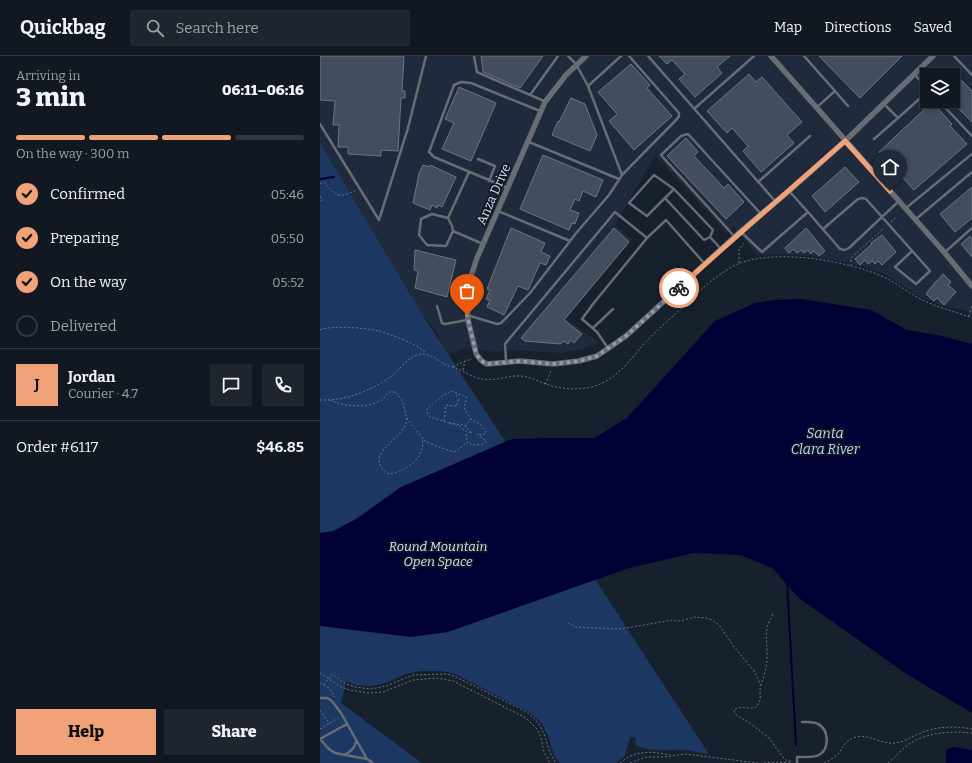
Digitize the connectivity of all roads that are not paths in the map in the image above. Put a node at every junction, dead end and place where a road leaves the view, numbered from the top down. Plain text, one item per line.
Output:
1 (426, 56) edge
2 (474, 56) edge
3 (558, 56) edge
4 (568, 56) edge
5 (586, 56) edge
6 (621, 56) edge
7 (629, 56) edge
8 (648, 56) edge
9 (754, 56) edge
10 (771, 56) edge
11 (804, 56) edge
12 (933, 56) edge
13 (954, 56) edge
14 (576, 64) junction
15 (914, 74) junction
16 (972, 75) edge
17 (920, 80) edge
18 (588, 86) junction
19 (835, 92) junction
20 (530, 95) junction
21 (920, 98) edge
22 (545, 102) junction
23 (884, 103) junction
24 (848, 106) dead end
25 (816, 108) junction
26 (946, 108) edge
27 (694, 109) junction
28 (540, 111) junction
29 (898, 118) junction
30 (320, 124) edge
31 (810, 136) dead end
32 (972, 136) edge
33 (874, 139) dead end
34 (528, 141) junction
35 (845, 141) junction
36 (972, 154) edge
37 (478, 159) dead end
38 (469, 172) junction
39 (972, 172) edge
40 (622, 175) junction
41 (619, 179) junction
42 (489, 181) junction
43 (758, 182) junction
44 (508, 188) junction
45 (674, 189) junction
46 (789, 191) junction
47 (664, 198) junction
48 (899, 201) junction
49 (776, 202) junction
50 (906, 208) junction
51 (498, 211) junction
52 (808, 212) junction
53 (761, 215) junction
54 (882, 217) junction
55 (448, 218) junction
56 (916, 219) junction
57 (972, 228) edge
58 (823, 229) junction
59 (453, 231) junction
60 (741, 232) junction
61 (710, 237) junction
62 (735, 237) junction
63 (647, 238) junction
64 (570, 241) junction
65 (483, 244) junction
66 (722, 249) junction
67 (912, 251) junction
68 (944, 252) junction
69 (705, 264) junction
70 (972, 286) edge
71 (437, 306) dead end
72 (613, 309) dead end
73 (467, 317) junction
74 (593, 328) junction
75 (609, 349) junction
76 (506, 362) junction
77 (320, 698) edge
78 (802, 722) dead end
79 (347, 724) junction
80 (320, 739) edge
81 (356, 742) junction
82 (344, 755) junction
83 (367, 759) junction
84 (373, 763) edge
85 (796, 763) edge

1 - 30 lane
2 - 20 lane
3 - 20 lane
4 - 14 lane
5 - 14 street, Anza Drive
6 - 18 lane
7 - 40 lane
8 - 27 lane
9 - 27 lane
10 - 25 street
11 - 19 lane
12 - 15 street
13 - 16 lane
14 - 18 lane
14 - 22 street, Anza Drive
15 - 17 lane
15 - 23 street
18 - 40 lane
19 - 24 lane
19 - 25 lane
20 - 22 lane
21 - 29 lane
22 - 28 street, Anza Drive
23 - 29 lane
23 - 35 street
25 - 35 street
26 - 32 lane
27 - 43 lane
28 - 34 street, Anza Drive
28 - 38 lane
29 - 33 lane
31 - 43 lane
34 - 41 lane
34 - 44 street, Anza Drive
35 - 46 street
35 - 48 street
36 - 50 lane
37 - 42 lane
38 - 42 lane
38 - 55 lane
39 - 56 lane
40 - 41 lane
41 - 64 lane
42 - 44 lane
43 - 49 lane
44 - 51 street, Anza Drive
45 - 47 lane
45 - 47 lane
45 - 61 lane
46 - 49 street
46 - 52 lane
47 - 61 lane
48 - 50 street
48 - 54 lane
49 - 53 street
50 - 56 street
51 - 64 lane
51 - 65 street, Anza Drive
52 - 58 lane
52 - 60 lane
53 - 60 street
53 - 62 lane
54 - 58 lane
54 - 58 lane
54 - 67 lane
55 - 59 lane
55 - 59 lane
56 - 68 street
57 - 68 lane
59 - 65 lane
60 - 62 street
61 - 66 lane
62 - 66 street
63 - 69 lane
63 - 74 lane
63 - 76 lane
64 - 73 lane
65 - 73 street, Anza Drive
66 - 69 street
67 - 67 lane
68 - 70 street
69 - 75 street
71 - 73 lane
72 - 74 lane
73 - 76 street, Anza Drive
74 - 75 lane
75 - 76 street
77 - 79 lane
78 - 85 lane
79 - 80 lane
79 - 81 lane
80 - 82 lane
81 - 82 lane
81 - 83 lane
82 - 83 lane
83 - 84 lane

